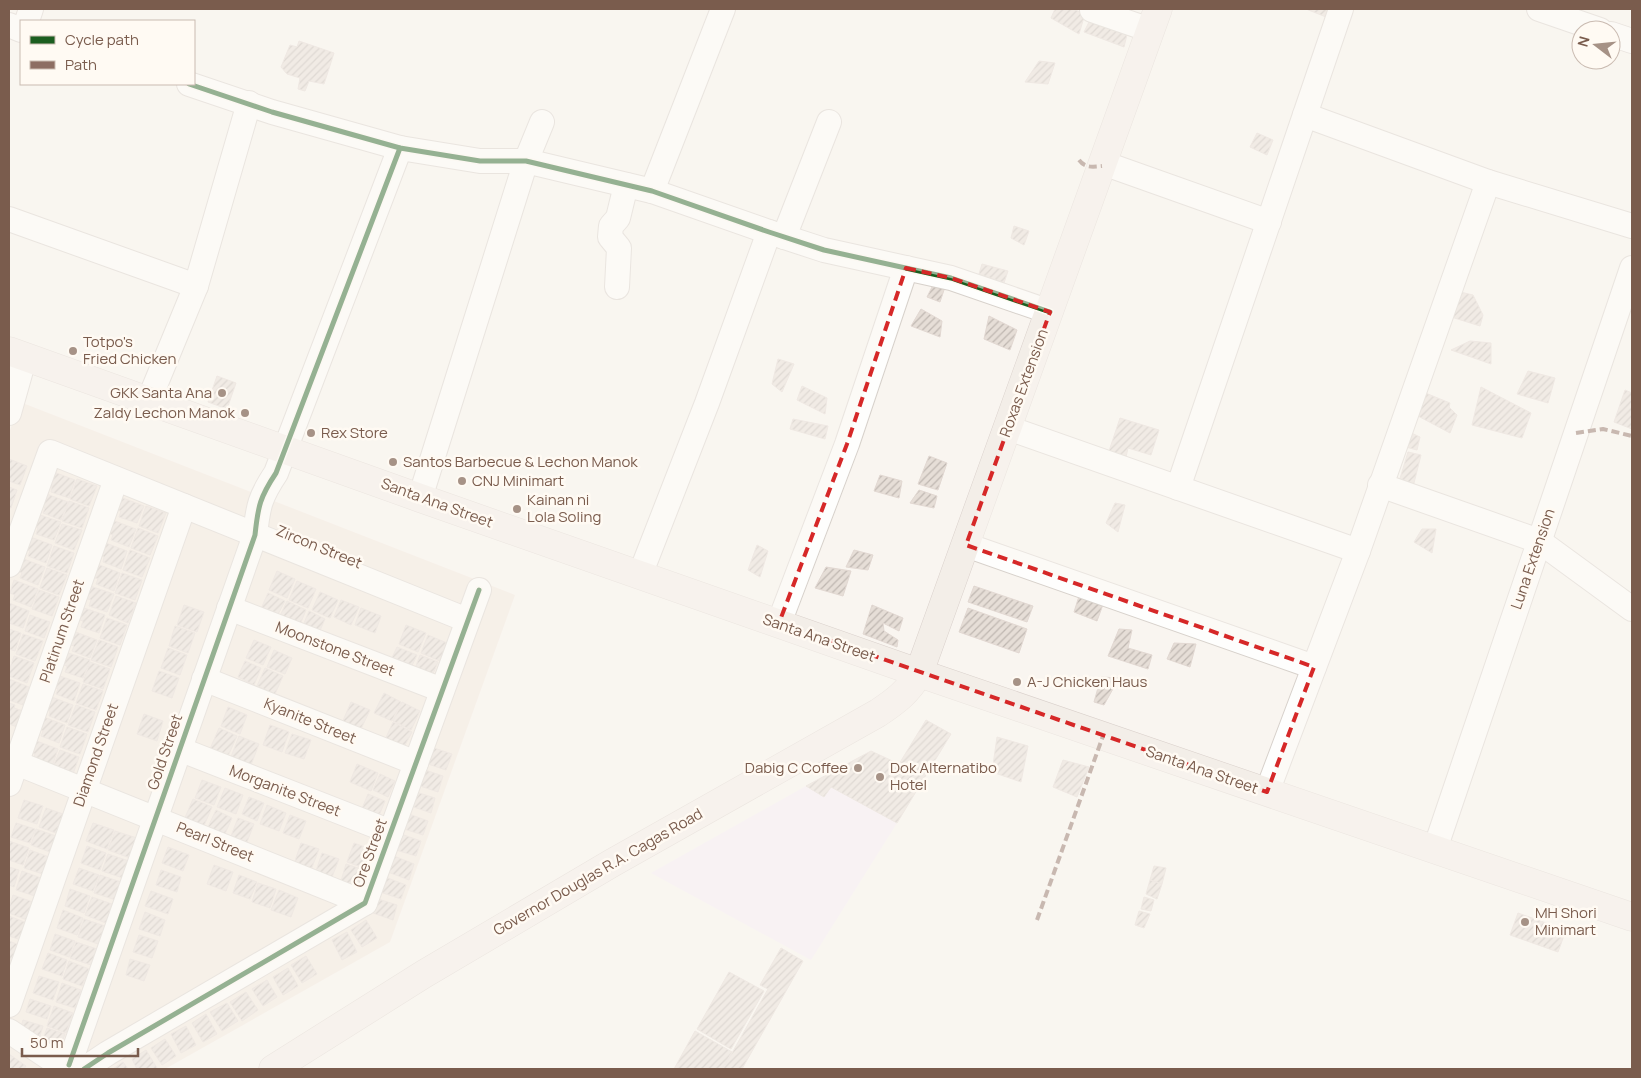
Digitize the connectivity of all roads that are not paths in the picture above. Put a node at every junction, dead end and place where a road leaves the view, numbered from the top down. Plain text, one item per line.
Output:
1 (723, 9) edge
2 (1342, 9) edge
3 (1540, 9) edge
4 (1092, 10) dead end
5 (1154, 20) edge
6 (1571, 20) edge
7 (192, 85) edge
8 (249, 103) junction
9 (1305, 115) junction
10 (542, 122) dead end
11 (829, 122) dead end
12 (400, 148) junction
13 (526, 161) junction
14 (1103, 163) junction
15 (1488, 182) junction
16 (626, 185) junction
17 (652, 191) junction
18 (9, 219) edge
19 (1269, 222) junction
20 (1632, 226) edge
21 (776, 235) junction
22 (906, 268) junction
23 (1632, 268) edge
24 (196, 286) junction
25 (617, 287) dead end
26 (1050, 312) junction
27 (1624, 319) edge
28 (17, 354) edge
29 (149, 400) junction
30 (9, 413) edge
31 (1008, 428) junction
32 (281, 461) junction
33 (116, 479) junction
34 (1380, 485) junction
35 (1178, 488) junction
36 (420, 498) junction
37 (184, 506) junction
38 (255, 535) junction
39 (1539, 541) junction
40 (966, 545) junction
41 (1358, 551) junction
42 (9, 565) edge
43 (640, 575) junction
44 (478, 590) dead end
45 (229, 608) junction
46 (1632, 609) edge
47 (467, 620) junction
48 (779, 624) junction
49 (1314, 667) junction
50 (920, 673) junction
51 (204, 679) junction
52 (442, 690) junction
53 (179, 749) junction
54 (416, 763) junction
55 (11, 769) edge
56 (84, 790) junction
57 (1267, 792) junction
58 (155, 818) junction
59 (391, 832) junction
60 (1435, 849) junction
61 (365, 902) junction
62 (1632, 917) edge
63 (9, 1005) edge
64 (9, 1031) edge
65 (79, 1068) edge
66 (273, 1069) edge

1 - 17 street
2 - 9 street
3 - 6 street
4 - 5 street
5 - 14 main road, Roxas Extension
7 - 8 street
8 - 12 street
8 - 24 street
9 - 15 street
9 - 19 street
10 - 13 street
11 - 21 street
12 - 13 street
12 - 32 street, Gold Street
13 - 16 street
13 - 36 street
14 - 19 street
14 - 26 main road, Roxas Extension
15 - 20 street
15 - 34 street
16 - 17 street
16 - 25 street
17 - 21 street
18 - 24 street
19 - 35 street
21 - 22 street
21 - 43 street
22 - 26 street
22 - 48 street
23 - 27 street, Luna Extension
24 - 29 street
26 - 31 main road, Roxas Extension
27 - 39 street, Luna Extension
28 - 29 main road, Santa Ana Street
28 - 30 street
29 - 32 main road, Santa Ana Street
31 - 35 street
31 - 40 main road, Roxas Extension
32 - 36 main road, Santa Ana Street
32 - 38 street, Gold Street
33 - 37 street, Zircon Street
33 - 42 street, Zircon Street
33 - 55 street, Platinum Street
34 - 39 street
34 - 41 street
35 - 41 street
36 - 43 main road, Santa Ana Street
37 - 38 street, Zircon Street
37 - 56 street, Diamond Street
38 - 45 street, Gold Street
38 - 47 street, Zircon Street
39 - 46 street
39 - 60 street, Luna Extension
40 - 49 street
40 - 50 main road, Roxas Extension
41 - 49 street
43 - 48 main road, Santa Ana Street
44 - 47 street, Ore Street
45 - 51 street, Gold Street
45 - 52 street, Moonstone Street
47 - 52 street, Ore Street
48 - 50 main road, Santa Ana Street
49 - 57 street
50 - 57 main road, Santa Ana Street
50 - 66 main road, Governor Douglas R.A. Cagas Road
51 - 53 street, Gold Street
51 - 54 street, Kyanite Street
52 - 54 street, Ore Street
53 - 58 street, Gold Street
53 - 59 street, Morganite Street
54 - 59 street, Ore Street
55 - 56 street, Pearl Street
56 - 58 street, Pearl Street
56 - 63 street, Diamond Street
57 - 60 main road, Santa Ana Street
58 - 61 street, Pearl Street
58 - 65 street, Gold Street
59 - 61 street, Ore Street
60 - 62 main road, Santa Ana Street
61 - 65 street, Ore Street
64 - 65 street

